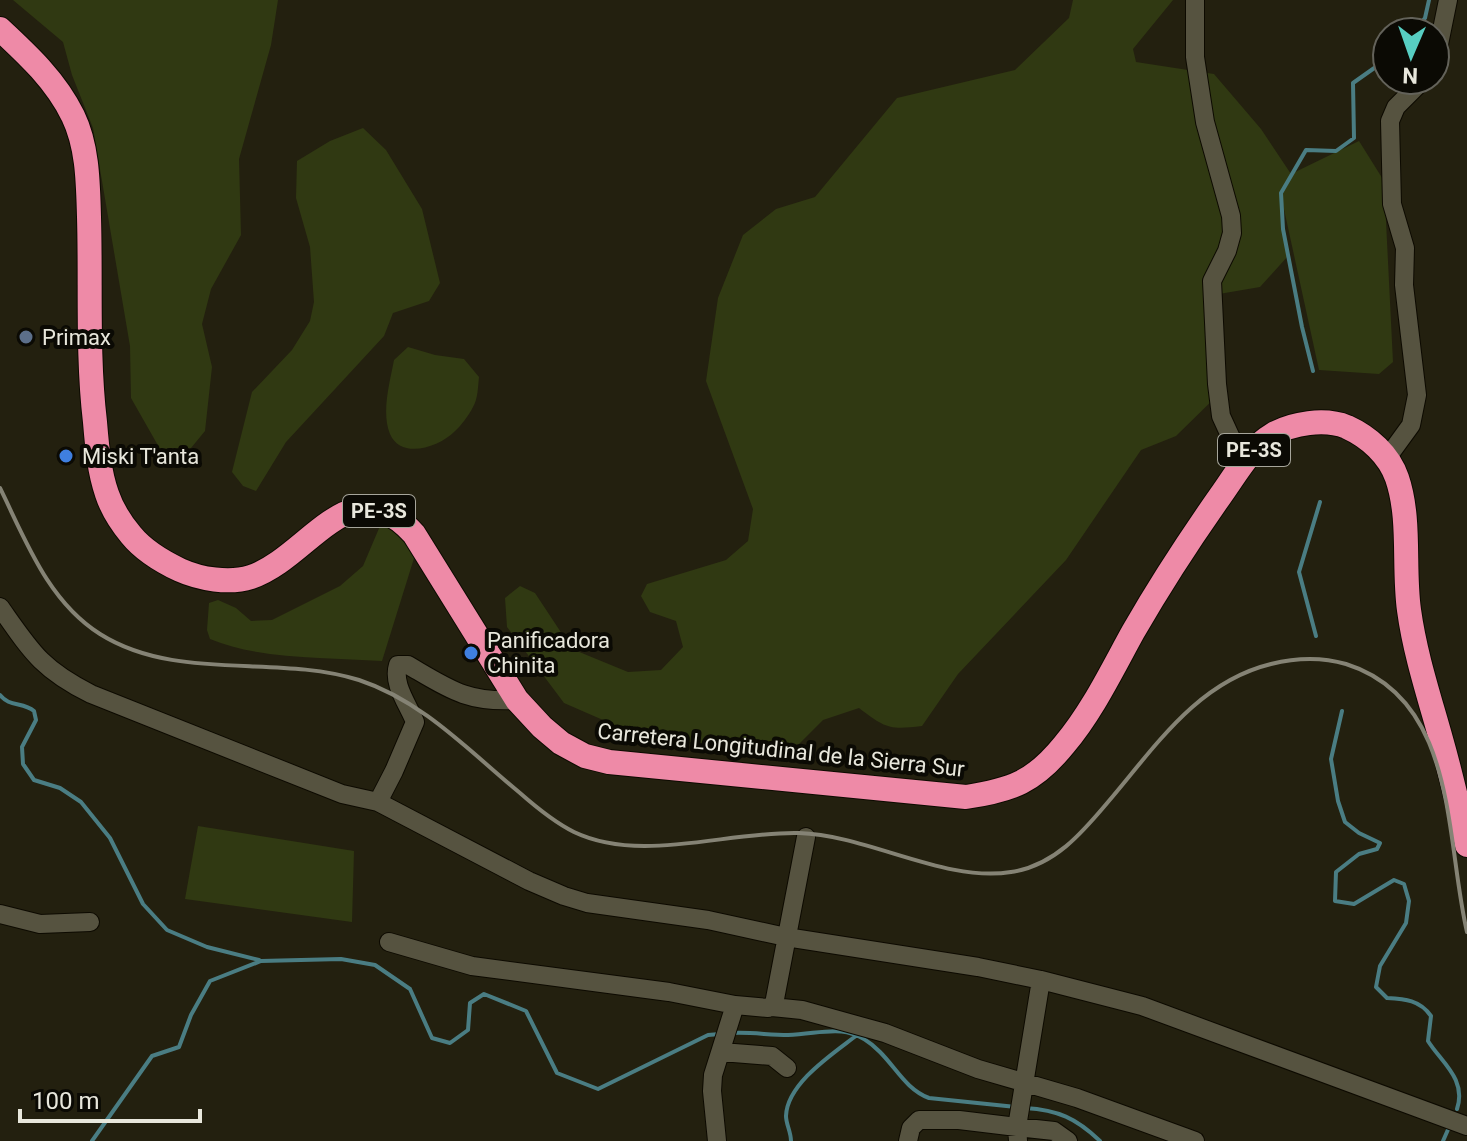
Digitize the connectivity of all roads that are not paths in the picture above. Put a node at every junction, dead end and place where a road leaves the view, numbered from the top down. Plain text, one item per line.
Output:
1 (1195, 0) edge
2 (0, 29) edge
3 (1407, 96) edge
4 (1387, 458) junction
5 (1243, 464) junction
6 (0, 607) edge
7 (517, 700) junction
8 (378, 802) junction
9 (806, 837) dead end
10 (1467, 845) edge
11 (0, 914) edge
12 (90, 922) dead end
13 (786, 937) junction
14 (389, 942) dead end
15 (1041, 980) junction
16 (772, 1007) junction
17 (733, 1011) junction
18 (722, 1049) junction
19 (787, 1068) dead end
20 (1024, 1082) junction
21 (1467, 1126) edge
22 (1017, 1134) edge
23 (717, 1141) edge
24 (908, 1141) edge
25 (1068, 1141) edge
26 (1195, 1141) edge

1 - 5 street
2 - 7 highway, Carretera Longitudinal de la Sierra Sur / PE-3S
3 - 4 street
4 - 5 highway, Carretera Longitudinal de la Sierra Sur / PE-3S
4 - 10 highway, Carretera Longitudinal de la Sierra Sur / PE-3S
5 - 7 highway, Carretera Longitudinal de la Sierra Sur / PE-3S
6 - 8 street
7 - 8 street
8 - 13 street
9 - 13 street
11 - 12 street
13 - 15 street
13 - 16 street
14 - 17 street
15 - 20 street
15 - 21 street
16 - 17 street
16 - 20 street
17 - 18 street
18 - 19 street
18 - 23 street
20 - 22 street
20 - 26 street
22 - 24 street
22 - 25 street

